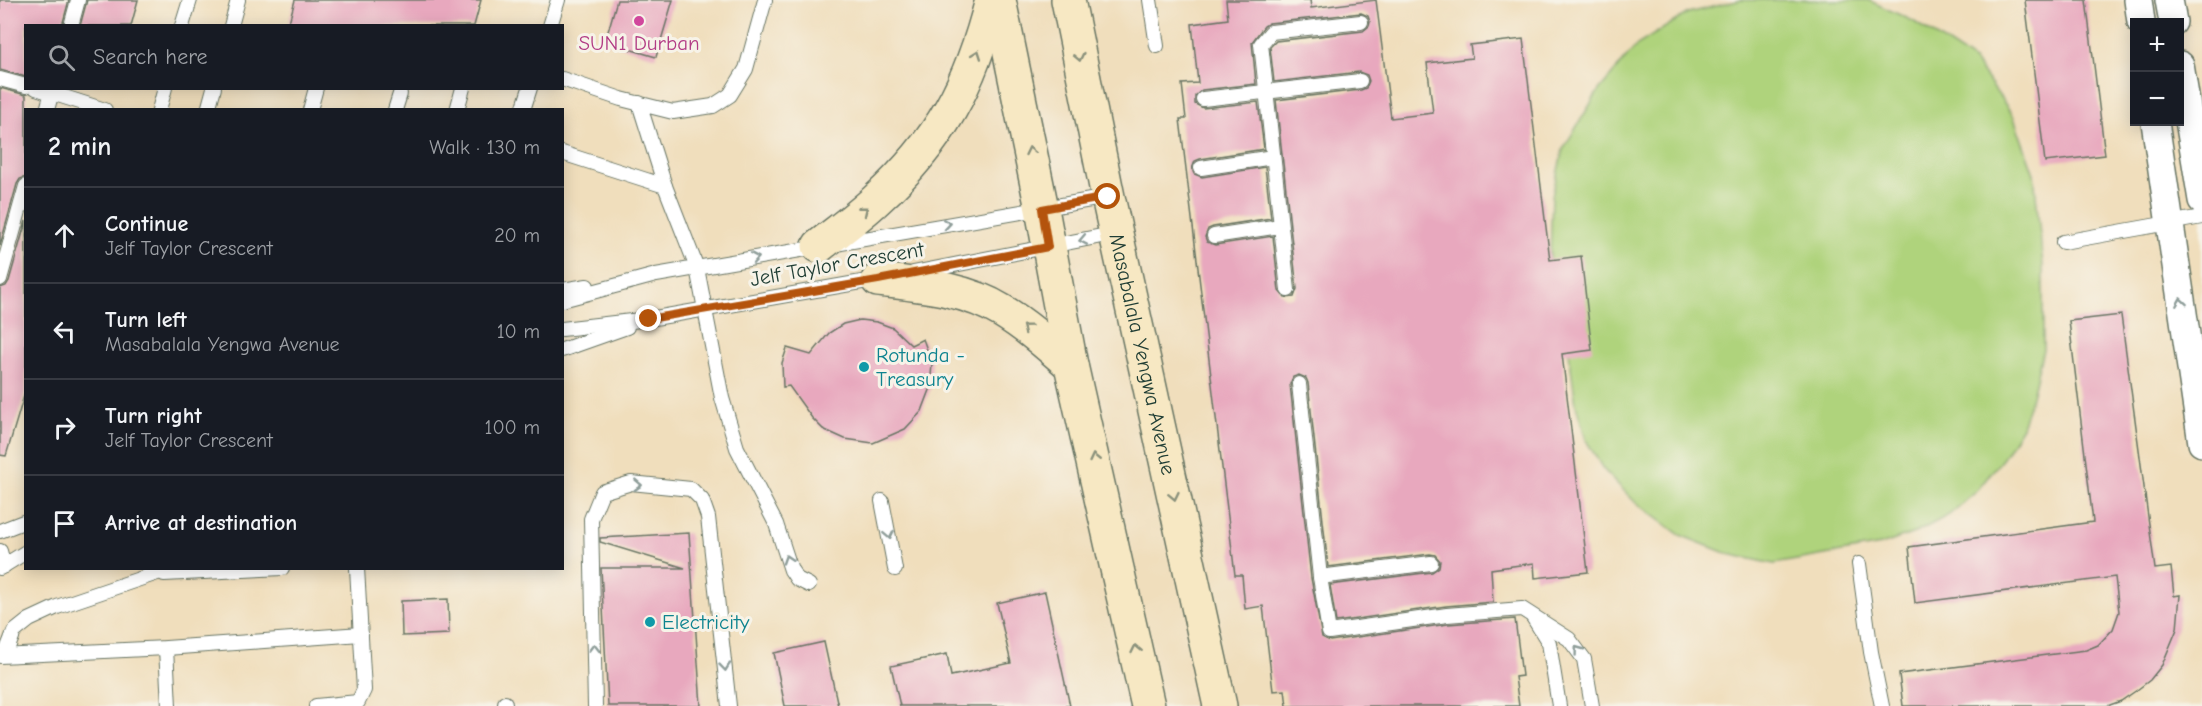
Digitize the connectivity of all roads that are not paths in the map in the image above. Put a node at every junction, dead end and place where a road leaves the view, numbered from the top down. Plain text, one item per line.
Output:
1 (78, 0) edge
2 (189, 0) edge
3 (238, 0) edge
4 (558, 0) edge
5 (765, 0) edge
6 (992, 0) edge
7 (999, 0) edge
8 (1068, 0) edge
9 (1150, 0) edge
10 (2138, 0) edge
11 (2169, 0) edge
12 (2140, 18) edge
13 (2171, 18) edge
14 (1361, 22) dead end
15 (72, 24) edge
16 (183, 24) edge
17 (232, 24) edge
18 (551, 24) edge
19 (1157, 46) dead end
20 (2181, 72) edge
21 (0, 79) edge
22 (564, 80) edge
23 (1360, 81) dead end
24 (24, 85) edge
25 (164, 90) edge
26 (213, 90) edge
27 (315, 90) edge
28 (462, 90) edge
29 (529, 90) edge
30 (53, 91) edge
31 (1266, 93) junction
32 (400, 94) dead end
33 (1203, 99) dead end
34 (639, 103) junction
35 (48, 108) edge
36 (100, 108) edge
37 (160, 108) edge
38 (209, 108) edge
39 (311, 108) edge
40 (396, 108) edge
41 (458, 108) edge
42 (524, 108) edge
43 (2156, 126) edge
44 (564, 154) edge
45 (1273, 157) junction
46 (1201, 168) dead end
47 (665, 186) junction
48 (24, 193) edge
49 (1108, 197) junction
50 (2202, 200) edge
51 (1042, 209) junction
52 (2202, 217) edge
53 (2169, 223) junction
54 (1280, 226) junction
55 (1117, 233) junction
56 (1214, 236) dead end
57 (2063, 242) dead end
58 (819, 246) junction
59 (1048, 247) junction
60 (697, 268) junction
61 (656, 275) junction
62 (0, 279) edge
63 (878, 280) junction
64 (564, 290) edge
65 (1288, 290) dead end
66 (564, 299) edge
67 (704, 308) junction
68 (649, 319) junction
69 (564, 329) edge
70 (564, 349) edge
71 (1071, 365) junction
72 (1299, 384) dead end
73 (2202, 443) edge
74 (882, 501) dead end
75 (24, 522) edge
76 (0, 531) edge
77 (0, 551) edge
78 (24, 553) edge
79 (1431, 563) dead end
80 (1859, 564) dead end
81 (2, 567) edge
82 (895, 569) dead end
83 (166, 570) edge
84 (240, 570) edge
85 (357, 570) edge
86 (155, 574) junction
87 (1320, 577) junction
88 (809, 585) dead end
89 (1531, 613) junction
90 (361, 634) junction
91 (166, 648) junction
92 (2, 656) edge
93 (169, 706) edge
94 (316, 706) edge
95 (595, 706) edge
96 (729, 706) edge
97 (1148, 706) edge
98 (1220, 706) edge
99 (1559, 706) edge
100 (1592, 706) edge
101 (1882, 706) edge

1 - 15 lane
2 - 16 lane
3 - 17 lane
4 - 18 lane
5 - 34 lane
58 -> 6 main road
51 -> 7 main road
8 -> 49 main road, Masabalala Yengwa Avenue
9 - 19 lane
10 - 12 street
11 - 13 street
14 - 31 lane
20 - 50 street
21 - 24 lane
22 - 34 lane
23 - 31 lane
25 - 37 lane
26 - 38 lane
27 - 39 lane
28 - 41 lane
29 - 42 lane
30 - 35 lane
30 - 36 lane
31 - 33 lane
31 - 45 lane
32 - 40 lane
34 - 47 lane
43 - 53 street
44 - 47 lane
45 - 46 lane
45 - 54 lane
47 - 60 lane
48 - 62 lane
49 - 51 lane, Jelf Taylor Crescent
49 - 55 main road, Masabalala Yengwa Avenue
58 -> 51 lane, Jelf Taylor Crescent
51 - 59 main road
52 - 53 lane
53 - 57 lane
73 -> 53 street
54 - 56 lane
54 - 65 lane
55 -> 59 lane, Jelf Taylor Crescent
55 -> 98 main road, Masabalala Yengwa Avenue
60 -> 58 lane, Jelf Taylor Crescent
59 - 63 lane, Jelf Taylor Crescent
59 - 71 main road
60 - 61 lane, Jelf Taylor Crescent
60 - 67 lane
61 - 64 lane
61 - 66 lane, Jelf Taylor Crescent
63 - 67 lane, Jelf Taylor Crescent
71 -> 63 main road
67 - 68 lane, Jelf Taylor Crescent
88 -> 67 lane
68 - 69 lane, Jelf Taylor Crescent
68 - 70 lane
97 -> 71 main road
72 - 87 lane
74 -> 82 lane
75 - 76 lane
77 - 81 lane
78 - 81 lane
79 - 87 lane
80 - 101 lane
83 - 86 lane
84 - 86 lane
85 - 90 lane
86 - 92 lane
87 - 89 lane
89 - 99 lane
100 -> 89 lane
90 - 91 lane
90 - 94 lane
91 - 92 lane
91 - 93 lane
95 -> 96 lane

